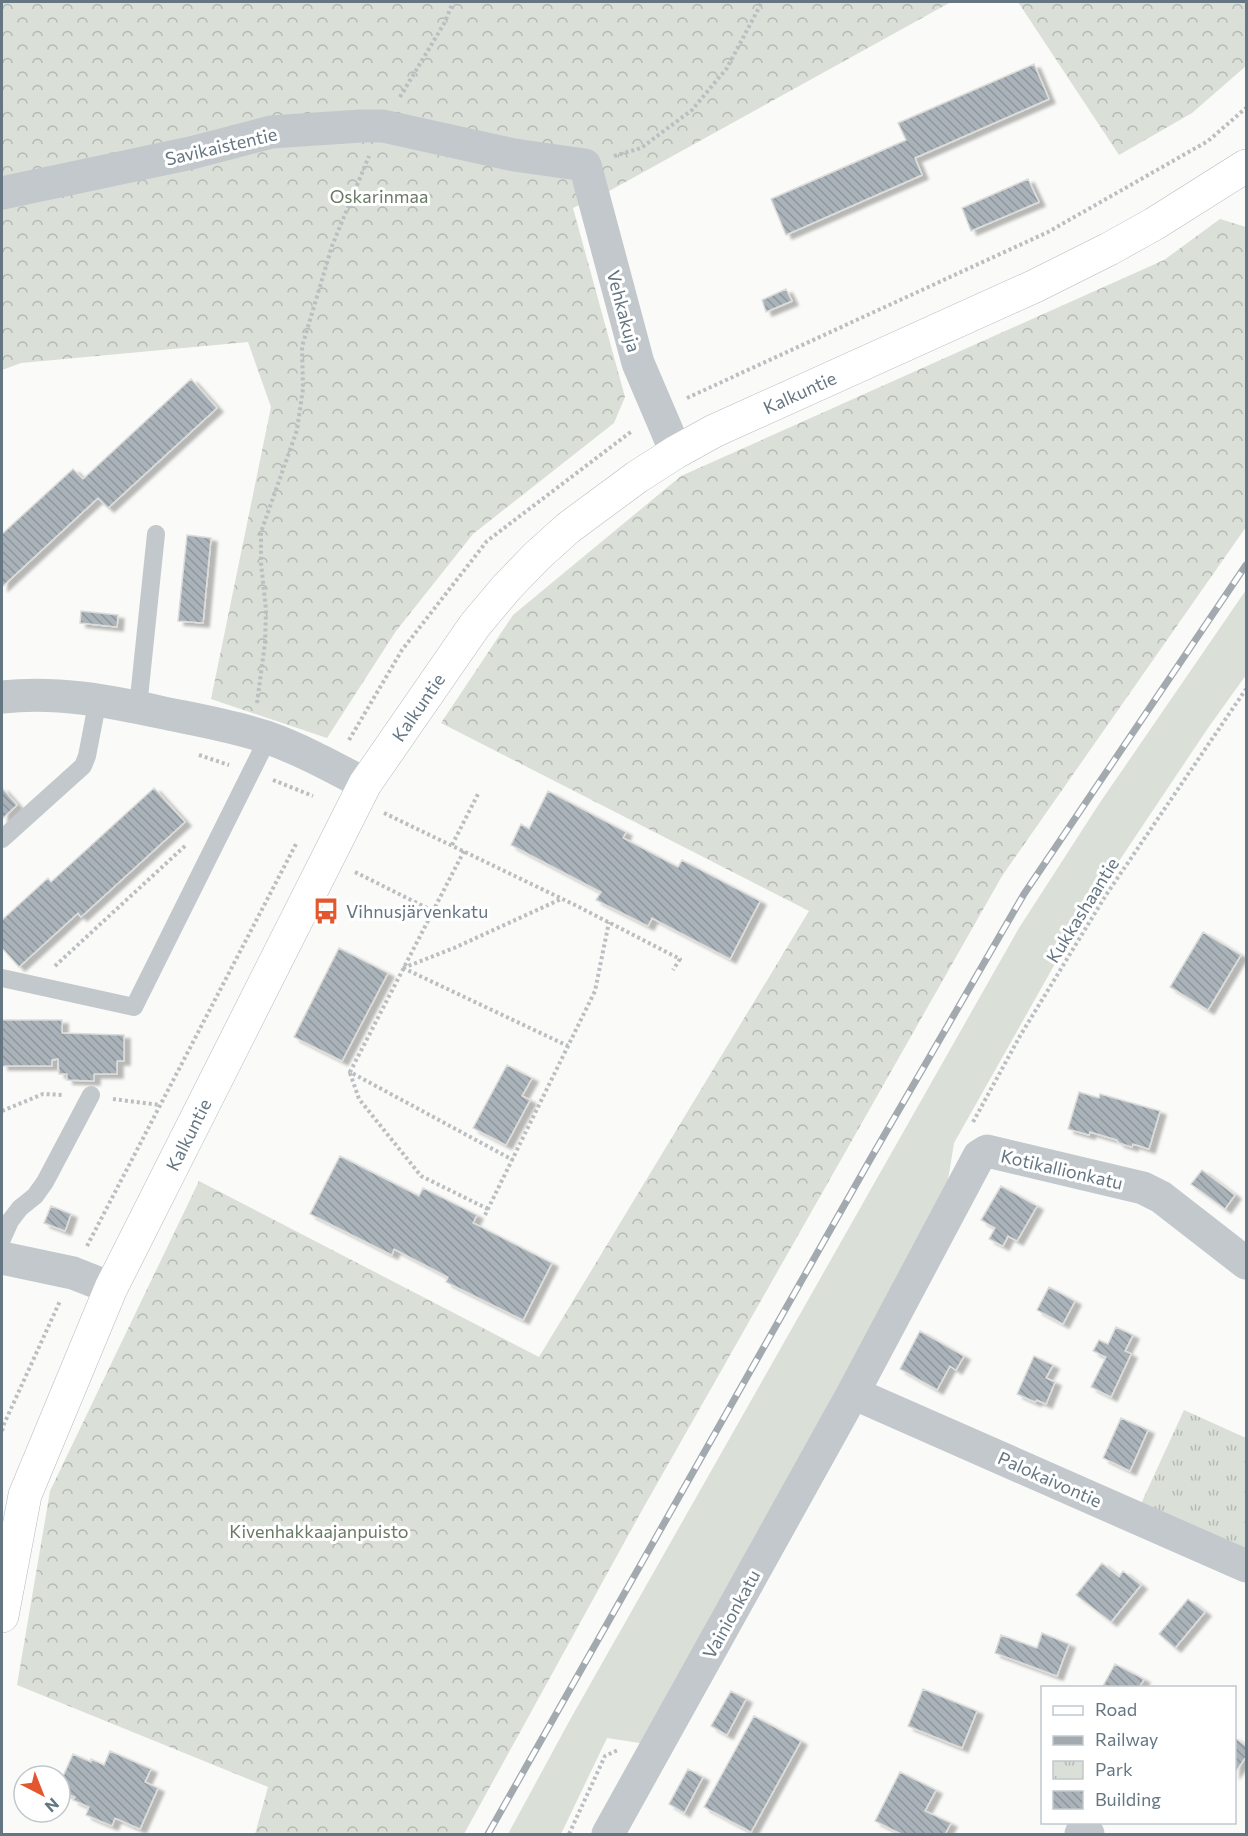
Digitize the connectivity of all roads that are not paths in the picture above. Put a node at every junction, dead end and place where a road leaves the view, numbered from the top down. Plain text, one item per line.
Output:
1 (585, 165) joint
2 (1246, 166) edge
3 (2, 193) edge
4 (676, 452) junction
5 (156, 534) dead end
6 (2, 697) edge
7 (98, 699) junction
8 (138, 707) junction
9 (260, 736) junction
10 (361, 791) junction
11 (2, 839) edge
12 (2, 978) edge
13 (91, 1095) road end
14 (2, 1239) edge
15 (2, 1258) edge
16 (1246, 1263) edge
17 (111, 1288) junction
18 (853, 1393) junction
19 (1246, 1566) edge
20 (2, 1616) edge
21 (609, 1834) edge
22 (1081, 1834) edge
23 (1088, 1834) edge

1 - 3 street, Savikaistentie
1 - 4 street, Vehkakuja
2 - 4 street, Kalkuntie
4 - 10 street, Kalkuntie
5 - 8 lane
6 - 7 street
7 - 8 street
7 - 11 lane
8 - 9 street
9 - 10 street
9 - 12 lane
10 - 17 street, Kalkuntie
13 - 14 lane
15 - 17 street
16 - 18 street, Kotikallionkatu
17 - 20 street, Kalkuntie
18 - 19 street, Palokaivontie
18 - 21 street, Vainionkatu
22 - 23 street

